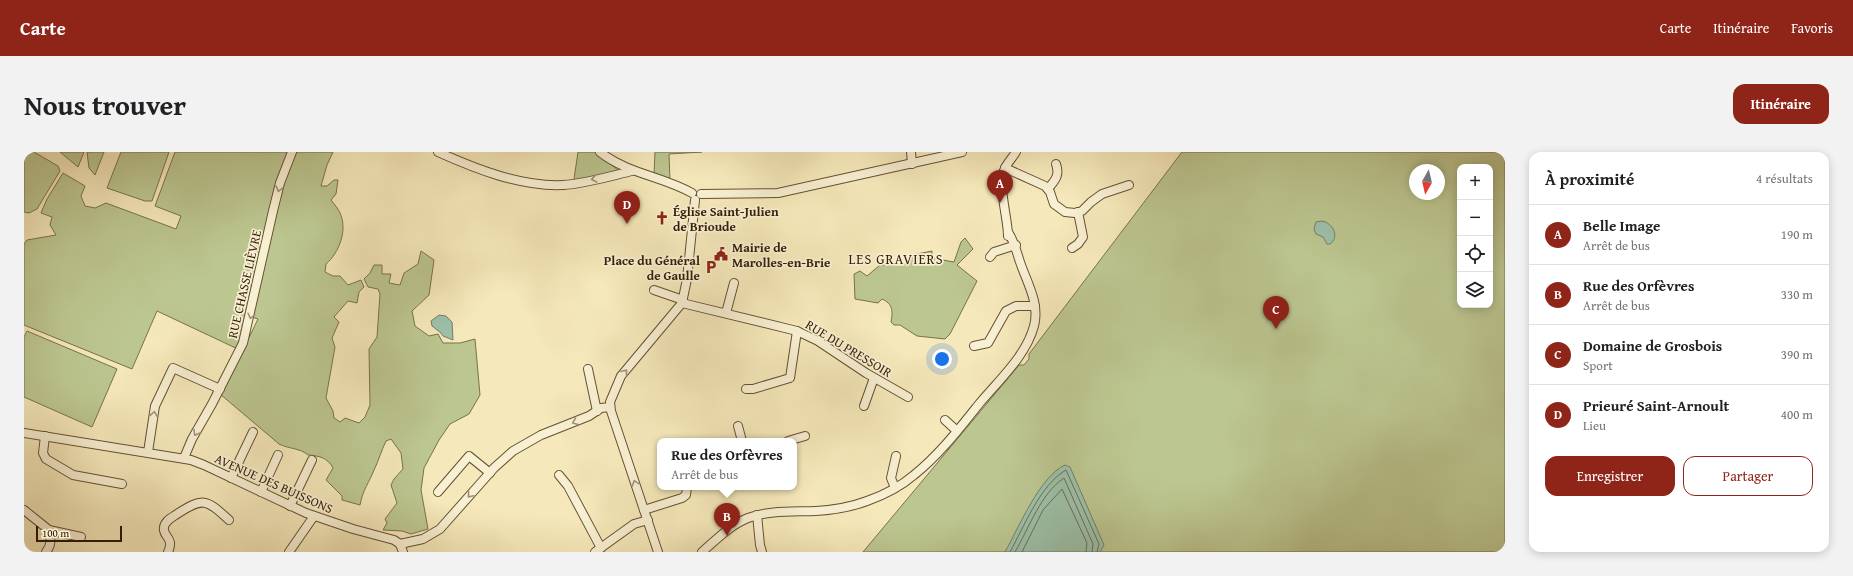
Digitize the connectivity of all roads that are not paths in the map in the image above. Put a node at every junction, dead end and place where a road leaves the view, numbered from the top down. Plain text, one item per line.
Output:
1 (292, 152) edge
2 (438, 152) edge
3 (600, 152) edge
4 (911, 152) edge
5 (962, 152) edge
6 (1016, 152) edge
7 (1022, 152) edge
8 (448, 154) edge
9 (912, 164) junction
10 (1056, 164) dead end
11 (1007, 169) junction
12 (632, 171) junction
13 (1129, 185) dead end
14 (1048, 189) junction
15 (696, 196) junction
16 (1078, 212) junction
17 (1014, 246) junction
18 (1072, 248) dead end
19 (990, 257) dead end
20 (734, 283) dead end
21 (654, 290) dead end
22 (683, 302) junction
23 (1035, 306) junction
24 (726, 313) junction
25 (797, 330) junction
26 (974, 346) dead end
27 (588, 369) dead end
28 (874, 378) junction
29 (220, 389) junction
30 (746, 389) dead end
31 (908, 397) dead end
32 (864, 406) dead end
33 (610, 407) junction
34 (597, 411) junction
35 (945, 420) dead end
36 (738, 426) dead end
37 (957, 431) junction
38 (24, 432) edge
39 (253, 432) dead end
40 (45, 436) junction
41 (805, 436) dead end
42 (741, 438) edge
43 (797, 438) edge
44 (148, 452) junction
45 (278, 455) dead end
46 (896, 456) dead end
47 (184, 458) junction
48 (312, 460) dead end
49 (490, 473) junction
50 (559, 475) dead end
51 (231, 478) junction
52 (122, 484) dead end
53 (895, 488) junction
54 (687, 490) edge
55 (261, 492) junction
56 (438, 492) dead end
57 (290, 506) junction
58 (24, 510) edge
59 (644, 510) junction
60 (757, 515) junction
61 (314, 516) junction
62 (228, 520) dead end
63 (648, 520) junction
64 (49, 530) junction
65 (81, 537) dead end
66 (400, 544) junction
67 (598, 550) edge
68 (46, 552) edge
69 (168, 552) edge
70 (289, 552) edge
71 (403, 552) edge
72 (658, 552) edge
73 (702, 552) edge
74 (762, 552) edge

1 -> 29 street, RUE CHASSE LIÈVRE
2 - 8 street
3 - 12 street
4 - 9 street
5 - 9 street
6 - 11 street
7 - 11 street
12 -> 8 street
9 - 15 street
10 - 14 street
11 - 14 street
11 - 17 street
12 - 15 street
13 - 16 street
14 - 16 street
15 - 22 street
16 - 18 street
17 - 19 street
17 - 23 street
20 - 24 street
21 - 22 street, RUE DU PRESSOIR
22 - 24 street, RUE DU PRESSOIR
33 -> 22 street
23 - 26 street
23 - 37 street
24 - 25 street, RUE DU PRESSOIR
25 - 28 street, RUE DU PRESSOIR
25 - 30 street
27 - 34 street
28 - 31 street, RUE DU PRESSOIR
28 - 32 street
44 -> 29 street
29 -> 47 street, RUE CHASSE LIÈVRE
33 - 34 street
59 -> 33 street
34 -> 49 street
35 - 37 street
36 - 42 street
37 - 53 street
38 - 40 street, AVENUE DES BUISSONS
39 - 51 street
40 - 44 street, AVENUE DES BUISSONS
40 - 52 street
41 - 43 street
44 - 47 street, AVENUE DES BUISSONS
45 - 55 street
46 - 53 street
47 - 51 street, AVENUE DES BUISSONS
48 - 57 street
49 - 56 street
49 -> 66 street
50 - 67 street
51 - 55 street, AVENUE DES BUISSONS
53 - 60 street
54 - 59 street
55 - 57 street, AVENUE DES BUISSONS
57 - 61 street, AVENUE DES BUISSONS
58 - 64 street
59 - 63 street
60 - 73 street
60 - 74 street
61 - 66 street, AVENUE DES BUISSONS
61 - 70 street
62 - 69 street
63 - 67 street
63 - 72 street
64 - 65 street
64 - 68 street
66 - 71 street

